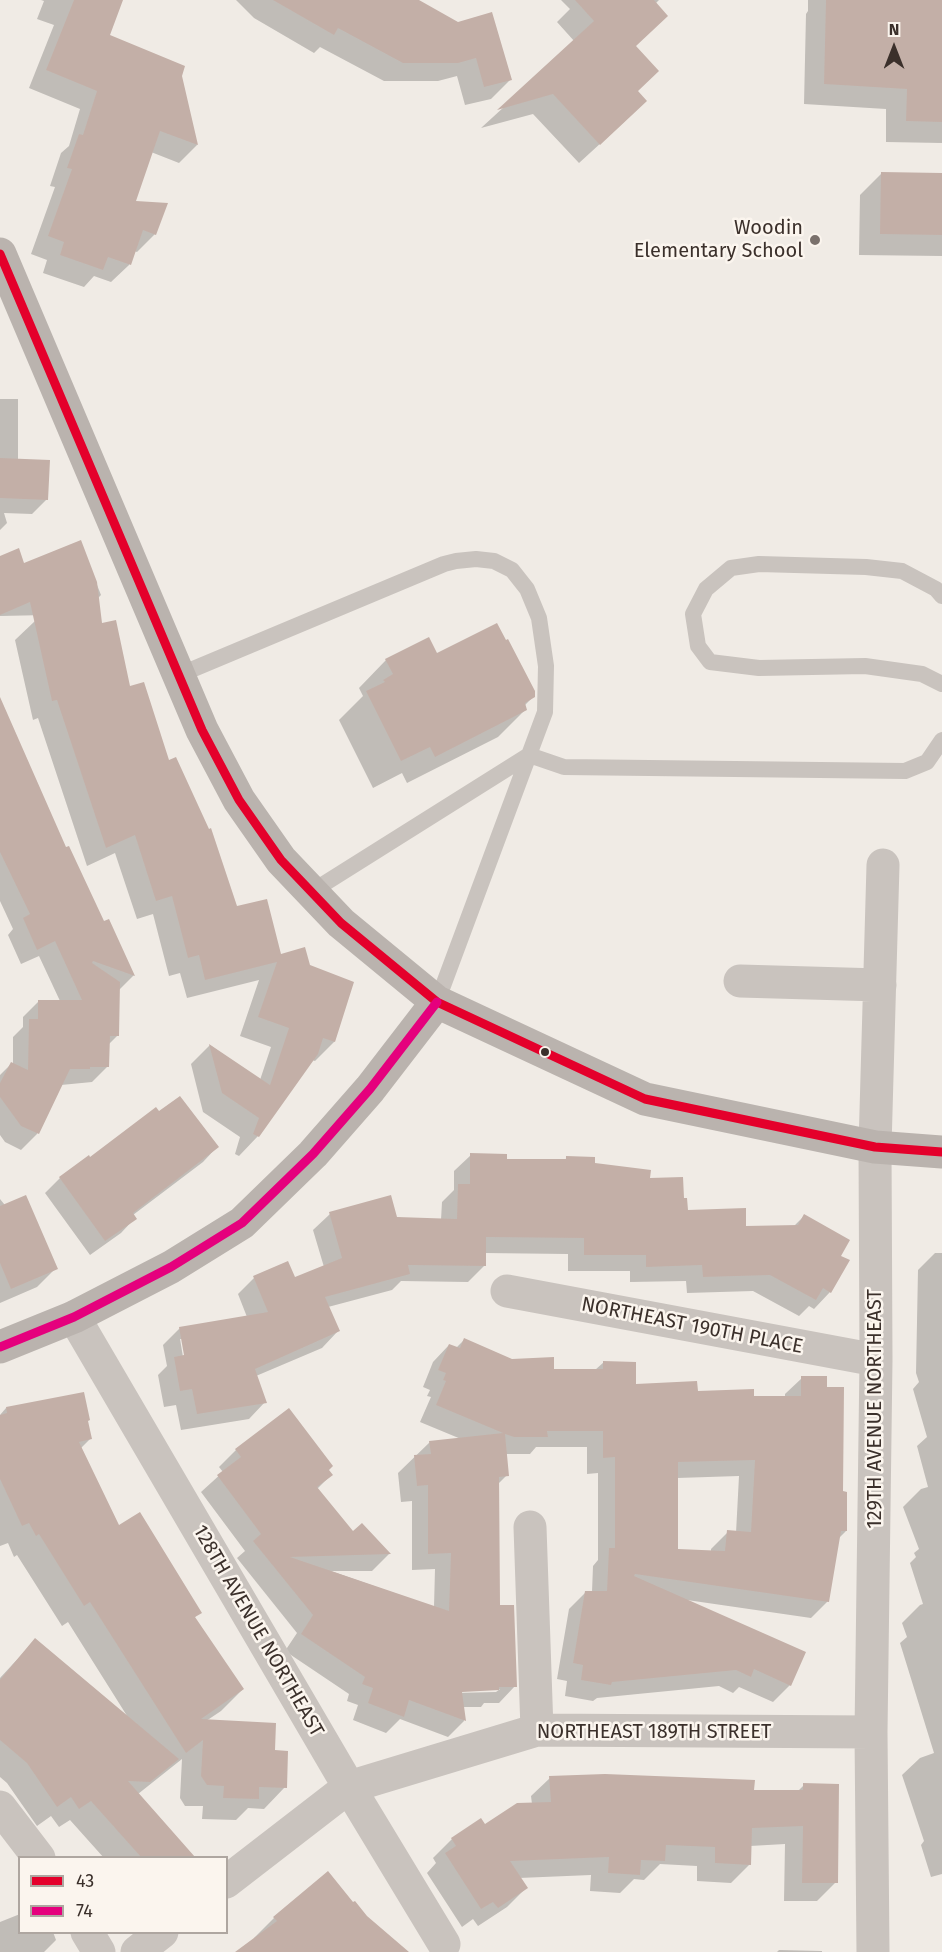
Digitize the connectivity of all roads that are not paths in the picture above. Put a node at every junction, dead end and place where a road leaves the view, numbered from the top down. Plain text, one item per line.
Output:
1 (0, 254) edge
2 (942, 596) edge
3 (179, 675) junction
4 (942, 684) edge
5 (942, 740) edge
6 (529, 755) junction
7 (883, 865) dead end
8 (311, 892) junction
9 (740, 981) dead end
10 (880, 985) junction
11 (437, 1002) junction
12 (875, 1147) junction
13 (942, 1152) edge
14 (507, 1291) dead end
15 (74, 1317) junction
16 (0, 1347) edge
17 (876, 1360) junction
18 (530, 1527) dead end
19 (537, 1730) junction
20 (871, 1732) junction
21 (349, 1787) junction
22 (0, 1807) edge
23 (38, 1856) edge
24 (228, 1880) edge
25 (88, 1934) edge
26 (160, 1934) edge
27 (444, 1944) dead end
28 (99, 1952) edge
29 (137, 1952) edge
30 (873, 1952) edge

1 - 3 main road
2 - 4 lane
3 - 6 lane
3 - 8 main road
5 - 6 lane
6 - 8 lane
6 - 11 lane
7 - 10 street, 129TH AVENUE NORTHEAST
8 - 11 main road
9 - 10 street
10 - 12 street, 129TH AVENUE NORTHEAST
11 - 12 main road
11 - 15 main road
12 - 13 main road
12 - 17 street, 129TH AVENUE NORTHEAST
14 - 17 street, NORTHEAST 190TH PLACE
15 - 16 main road
15 - 21 street, 128TH AVENUE NORTHEAST
17 - 20 street, 129TH AVENUE NORTHEAST
18 - 19 street
19 - 20 street, NORTHEAST 189TH STREET
19 - 21 street, NORTHEAST 189TH STREET
20 - 30 street, 129TH AVENUE NORTHEAST
21 - 24 street, NORTHEAST 189TH STREET
21 - 27 street, 128TH AVENUE NORTHEAST
22 - 23 street
25 - 28 street
26 - 29 street

